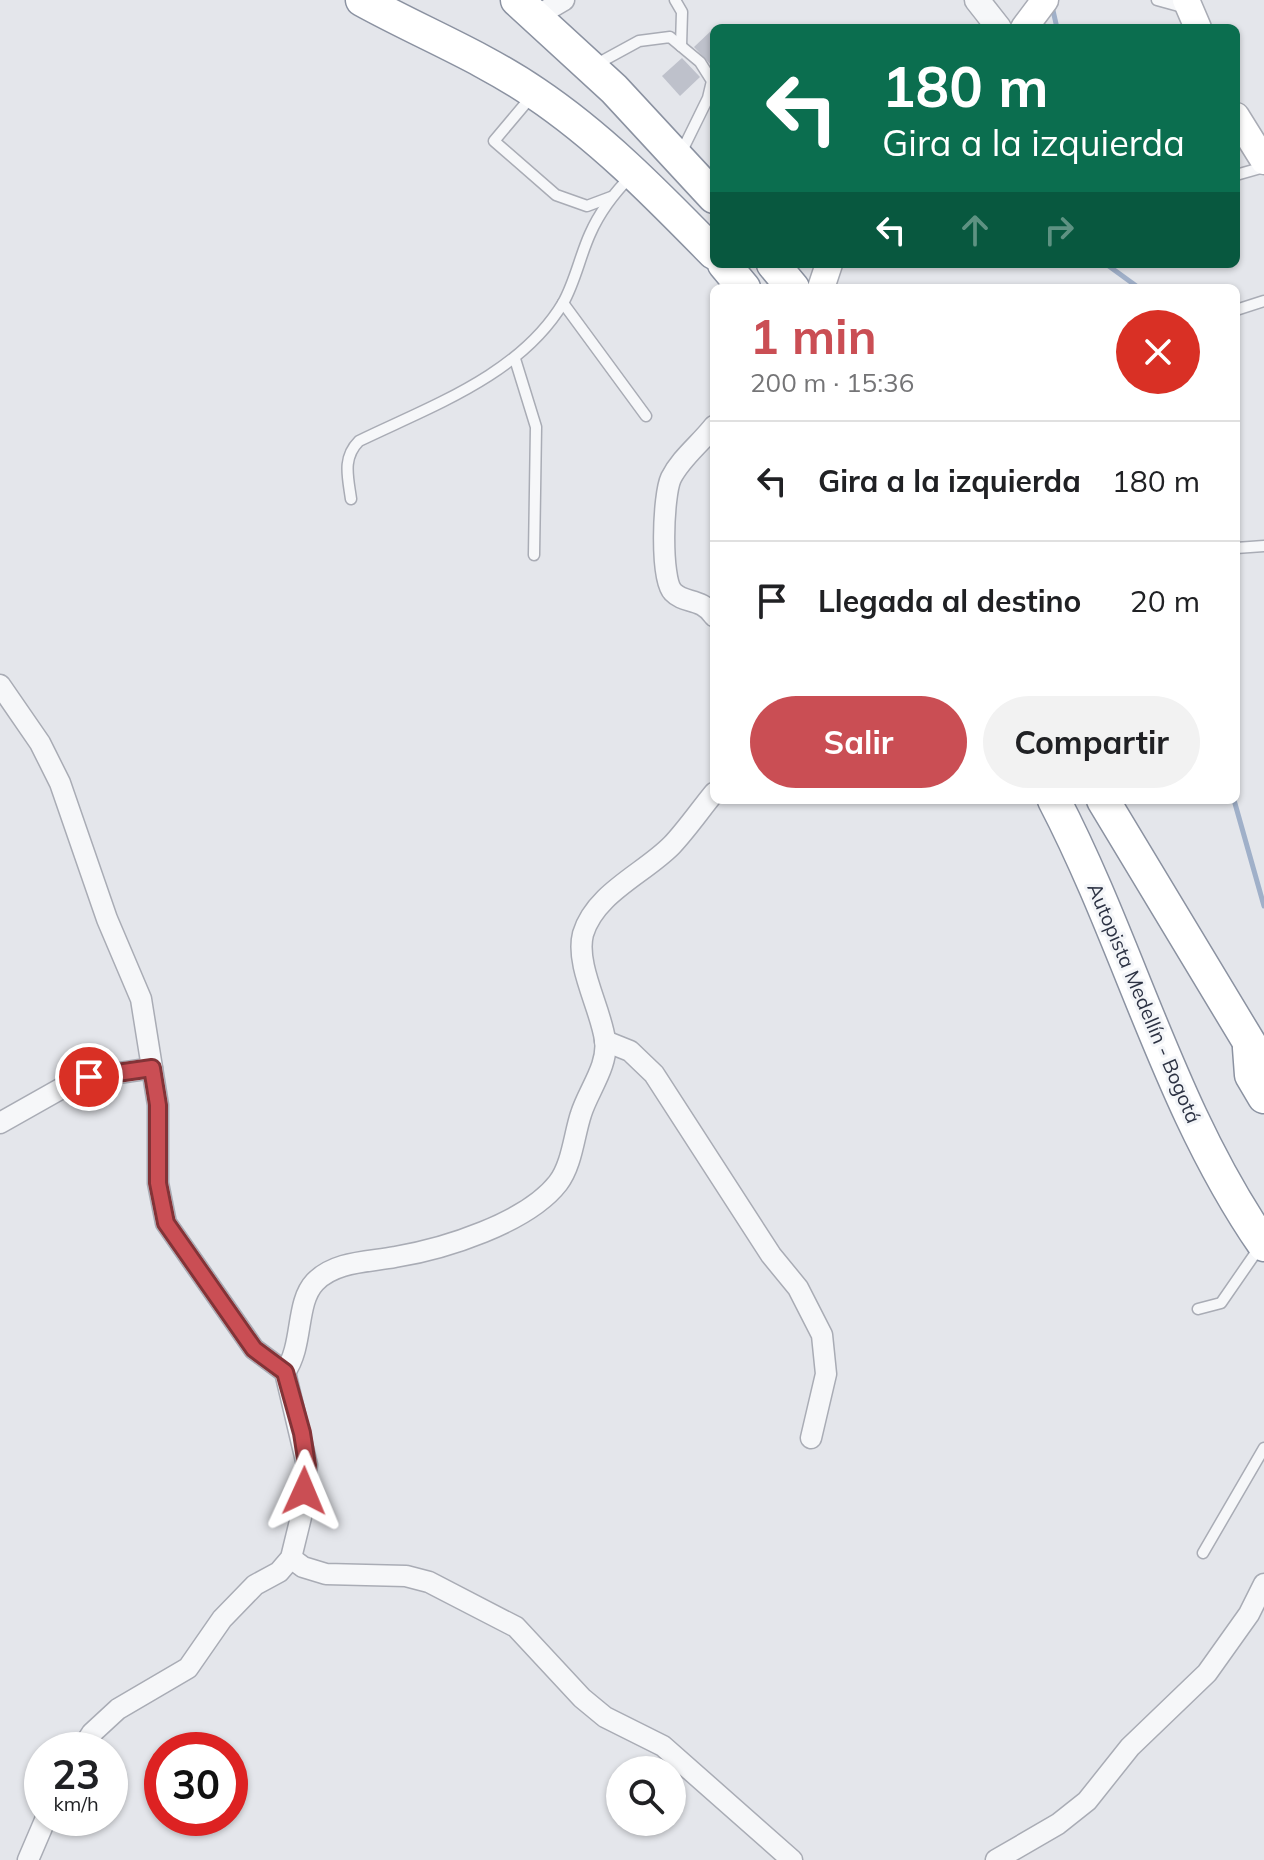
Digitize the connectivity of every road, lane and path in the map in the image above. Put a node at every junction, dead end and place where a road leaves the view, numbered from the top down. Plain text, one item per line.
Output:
1 (362, 0) edge
2 (407, 0) edge
3 (564, 0) edge
4 (675, 0) edge
5 (977, 0) edge
6 (1157, 0) edge
7 (526, 8) edge
8 (1191, 12) edge
9 (996, 24) edge
10 (433, 33) junction
11 (681, 46) junction
12 (590, 68) junction
13 (710, 78) edge
14 (710, 90) edge
15 (534, 92) junction
16 (1240, 123) edge
17 (678, 159) junction
18 (1264, 164) edge
19 (633, 173) junction
20 (1240, 173) edge
21 (710, 193) edge
22 (611, 197) junction
23 (710, 249) edge
24 (727, 268) edge
25 (776, 268) edge
26 (741, 284) edge
27 (790, 284) edge
28 (1264, 301) edge
29 (563, 303) junction
30 (1240, 309) edge
31 (515, 359) junction
32 (646, 416) dead end
33 (710, 430) edge
34 (351, 499) dead end
35 (1264, 546) edge
36 (1240, 548) edge
37 (534, 555) dead end
38 (710, 612) edge
39 (0, 685) edge
40 (710, 798) edge
41 (1056, 804) edge
42 (1105, 804) edge
43 (605, 1041) junction
44 (1256, 1054) edge
45 (152, 1068) junction
46 (1264, 1097) edge
47 (0, 1123) edge
48 (1263, 1234) edge
49 (1198, 1309) dead end
50 (285, 1372) junction
51 (811, 1438) dead end
52 (1264, 1448) edge
53 (1203, 1553) dead end
54 (291, 1558) junction
55 (1264, 1584) edge
56 (93, 1732) edge
57 (38, 1836) edge
58 (28, 1860) edge
59 (792, 1860) edge
60 (996, 1860) edge

1 - 10 highway
2 - 10 highway
3 - 7 street
4 - 11 lane
5 - 9 street
6 - 8 lane
7 - 12 highway
10 - 15 highway
11 - 12 lane
11 - 13 lane
12 - 17 highway
14 - 17 lane
15 - 19 highway
15 - 22 lane
16 - 18 main road
17 - 21 highway
18 - 20 lane
19 - 22 lane
19 - 23 highway
22 - 29 lane
24 - 26 highway
25 - 27 highway
28 - 30 lane
29 - 31 lane
29 - 32 lane
31 - 34 lane
31 - 37 lane
33 - 38 street
35 - 36 lane
39 - 45 street
40 - 43 street
41 - 48 highway, Autopista Medellín - Bogotá
42 - 44 highway
43 - 50 street
43 - 51 street
44 - 46 highway
45 - 47 street
45 - 50 street
48 - 49 lane
50 - 54 street
52 - 53 lane
54 - 56 street
54 - 59 street
55 - 60 street
57 - 58 street

